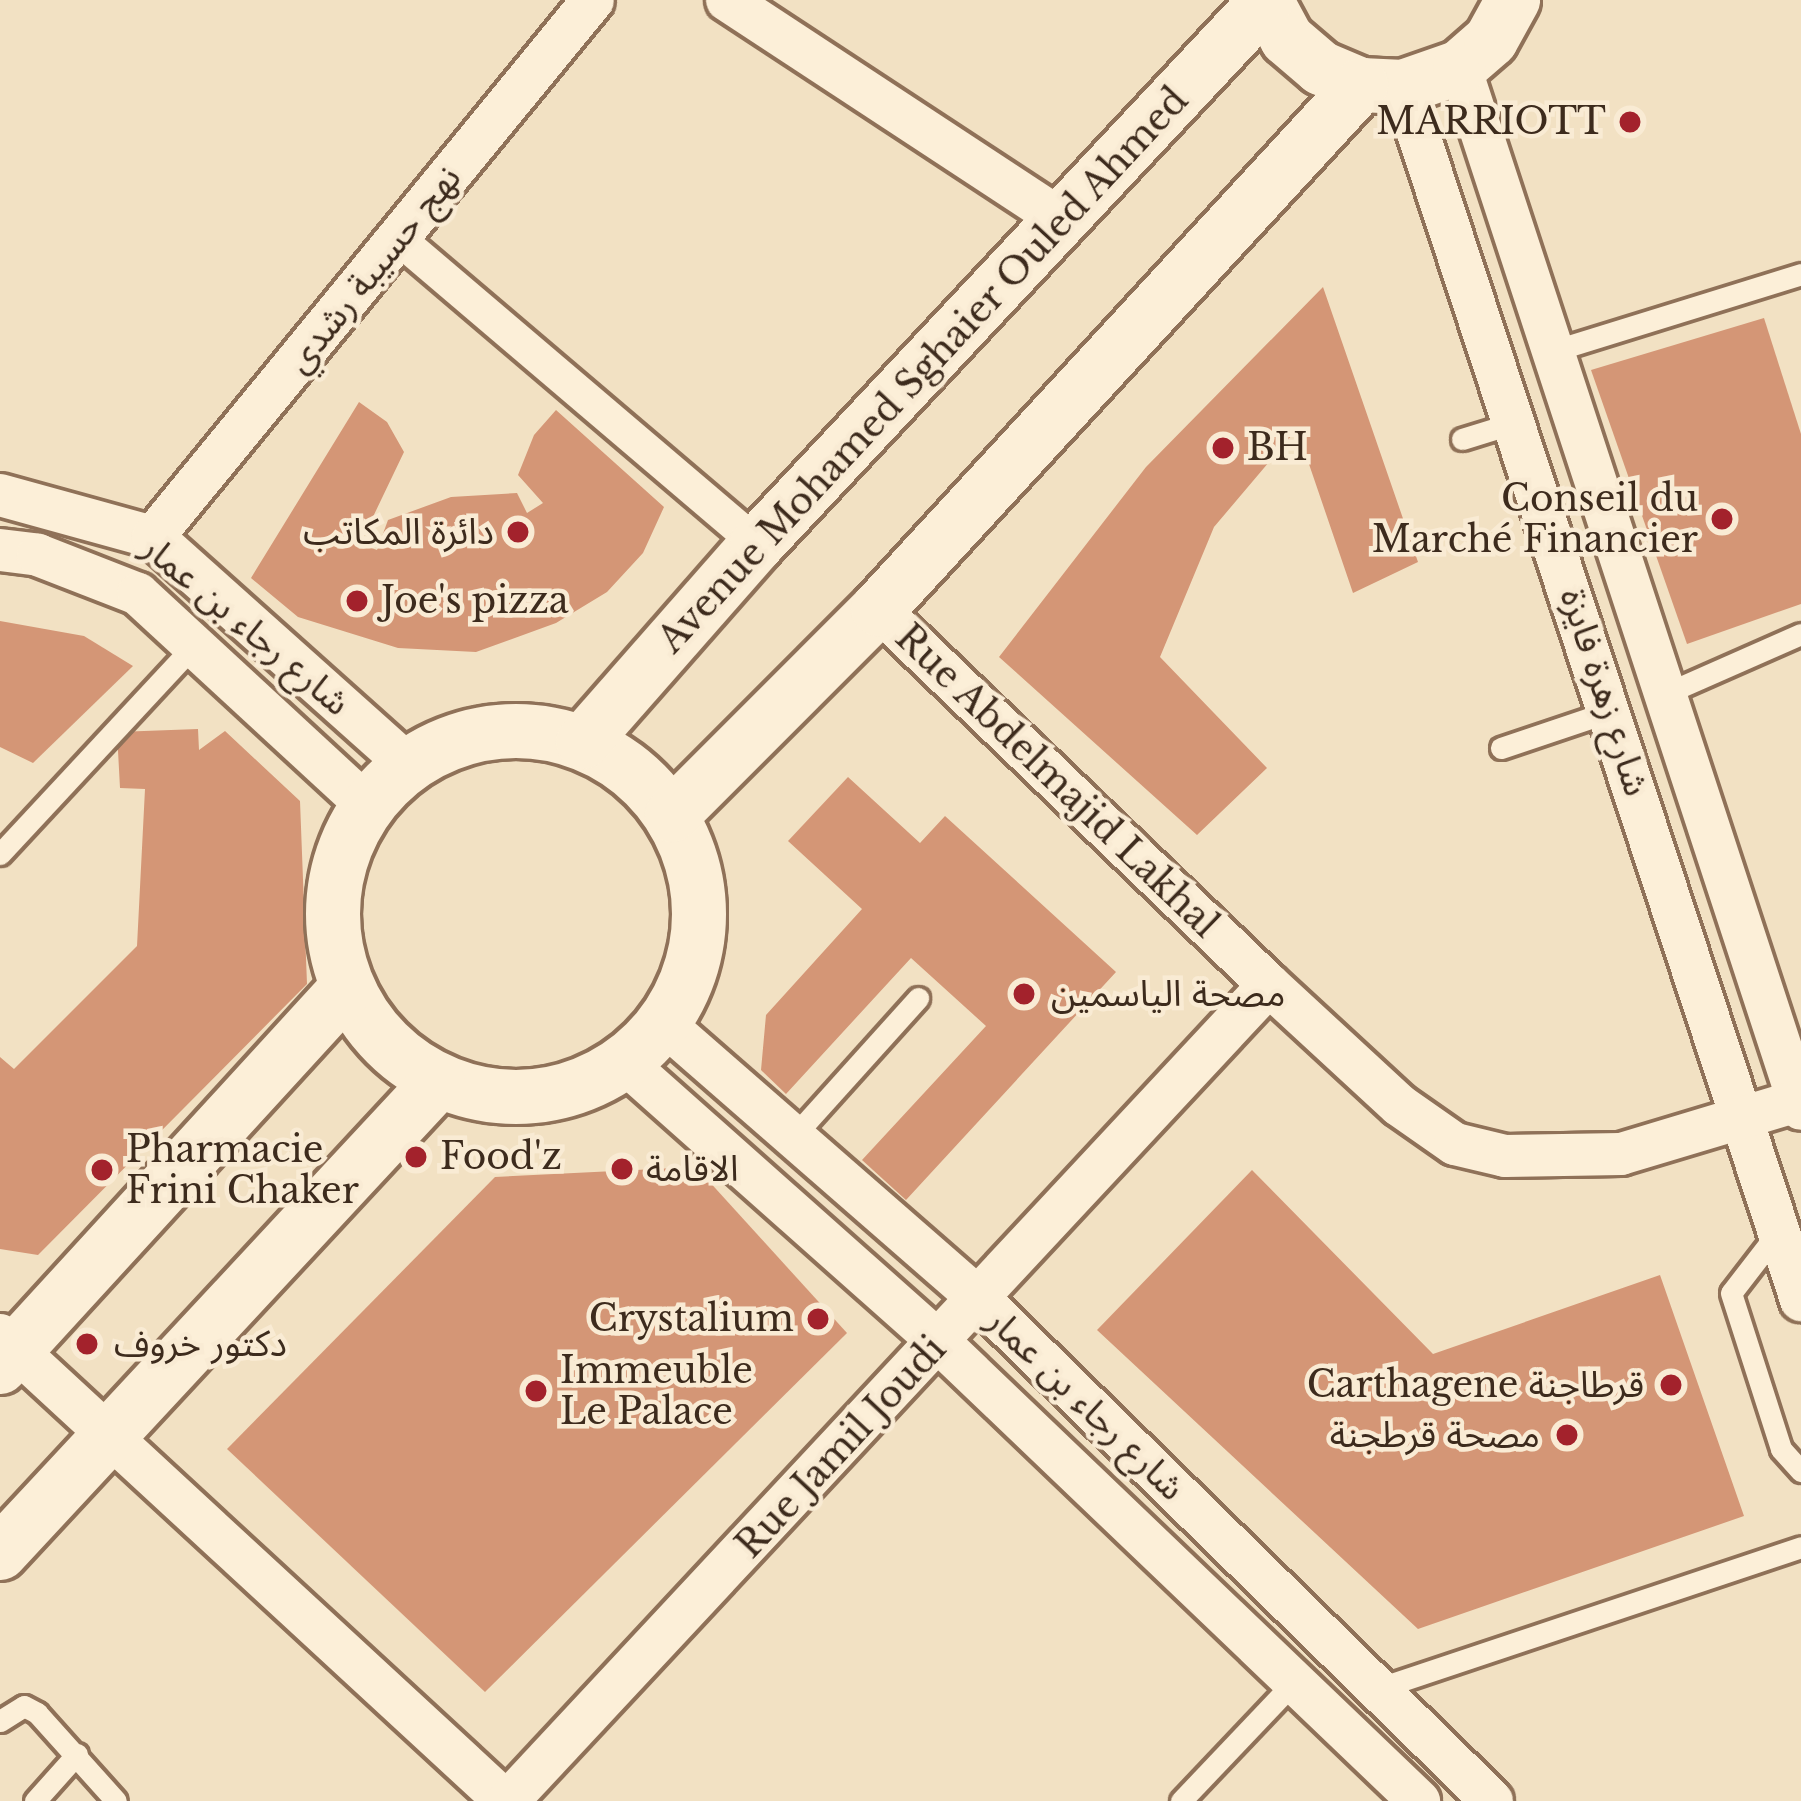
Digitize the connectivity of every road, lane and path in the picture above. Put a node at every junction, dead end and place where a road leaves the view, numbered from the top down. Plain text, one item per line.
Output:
1 (593, 0) edge
2 (727, 0) edge
3 (1266, 0) edge
4 (1513, 0) edge
5 (1460, 67) junction
6 (1382, 86) junction
7 (1062, 220) junction
8 (398, 238) junction
9 (1801, 274) edge
10 (1556, 350) junction
11 (1518, 422) junction
12 (1462, 439) dead end
13 (0, 495) edge
14 (153, 537) junction
15 (757, 544) junction
16 (0, 550) edge
17 (878, 609) junction
18 (1801, 634) edge
19 (195, 644) junction
20 (1666, 693) junction
21 (1611, 711) junction
22 (583, 742) junction
23 (1501, 748) dead end
24 (408, 765) junction
25 (368, 805) junction
26 (672, 815) junction
27 (0, 854) edge
28 (1269, 985) junction
29 (346, 989) junction
30 (918, 998) dead end
31 (664, 1024) junction
32 (625, 1063) junction
33 (438, 1082) junction
34 (1800, 1104) edge
35 (1744, 1120) junction
36 (793, 1137) junction
37 (1779, 1231) junction
38 (978, 1298) junction
39 (1801, 1300) edge
40 (940, 1343) junction
41 (5, 1350) edge
42 (107, 1433) junction
43 (1801, 1471) edge
44 (1801, 1547) edge
45 (0, 1552) edge
46 (1294, 1682) junction
47 (1377, 1689) junction
48 (0, 1721) edge
49 (76, 1754) junction
50 (35, 1801) edge
51 (116, 1801) edge
52 (507, 1801) edge
53 (1181, 1801) edge
54 (1419, 1801) edge
55 (1492, 1801) edge

1 - 8 street, نهج حسيبة رشدي
2 - 7 street
3 - 6 street
3 - 7 street, Avenue Mohamed Sghaier Ouled Ahmed
4 - 5 street
5 - 6 street
5 - 10 street, شارع زهرة فايزة
6 - 11 street, شارع زهرة فايزة
6 - 17 street
7 - 15 street, Avenue Mohamed Sghaier Ouled Ahmed
8 - 14 street, نهج حسيبة رشدي
8 - 15 street
9 - 10 lane
10 - 20 street, شارع زهرة فايزة
11 - 12 lane
11 - 21 street, شارع زهرة فايزة
13 - 14 street, شارع رجاء بن عمار
14 - 24 street, شارع رجاء بن عمار
15 - 22 street, Avenue Mohamed Sghaier Ouled Ahmed
16 - 19 street, شارع رجاء بن عمار
17 - 26 street
17 - 28 street, Rue Abdelmajid Lakhal
18 - 20 lane
19 - 25 street, شارع رجاء بن عمار
19 - 27 lane
20 - 34 street, شارع زهرة فايزة
21 - 23 lane
21 - 35 street, شارع زهرة فايزة
22 - 24 street
22 - 26 street
24 - 25 street
25 - 29 street
26 - 31 street
28 - 35 street, Rue Abdelmajid Lakhal
28 - 38 street, Rue Jamil Joudi
29 - 33 street
29 - 41 street
30 - 36 lane
31 - 32 street
31 - 36 street, شارع رجاء بن عمار
32 - 33 street
32 - 40 street, شارع رجاء بن عمار
33 - 42 street
34 - 35 street, Rue Abdelmajid Lakhal
35 - 37 street, شارع زهرة فايزة
36 - 38 street, شارع رجاء بن عمار
37 - 39 street, شارع زهرة فايزة
37 - 43 lane
38 - 40 street, Rue Jamil Joudi
38 - 47 street, شارع رجاء بن عمار
40 - 46 street, شارع رجاء بن عمار
40 - 52 street, Rue Jamil Joudi
41 - 42 street
42 - 45 street
42 - 52 street
44 - 47 lane
46 - 53 lane
46 - 54 street, شارع رجاء بن عمار
47 - 55 street, شارع رجاء بن عمار
48 - 49 lane
49 - 50 lane
49 - 51 lane

